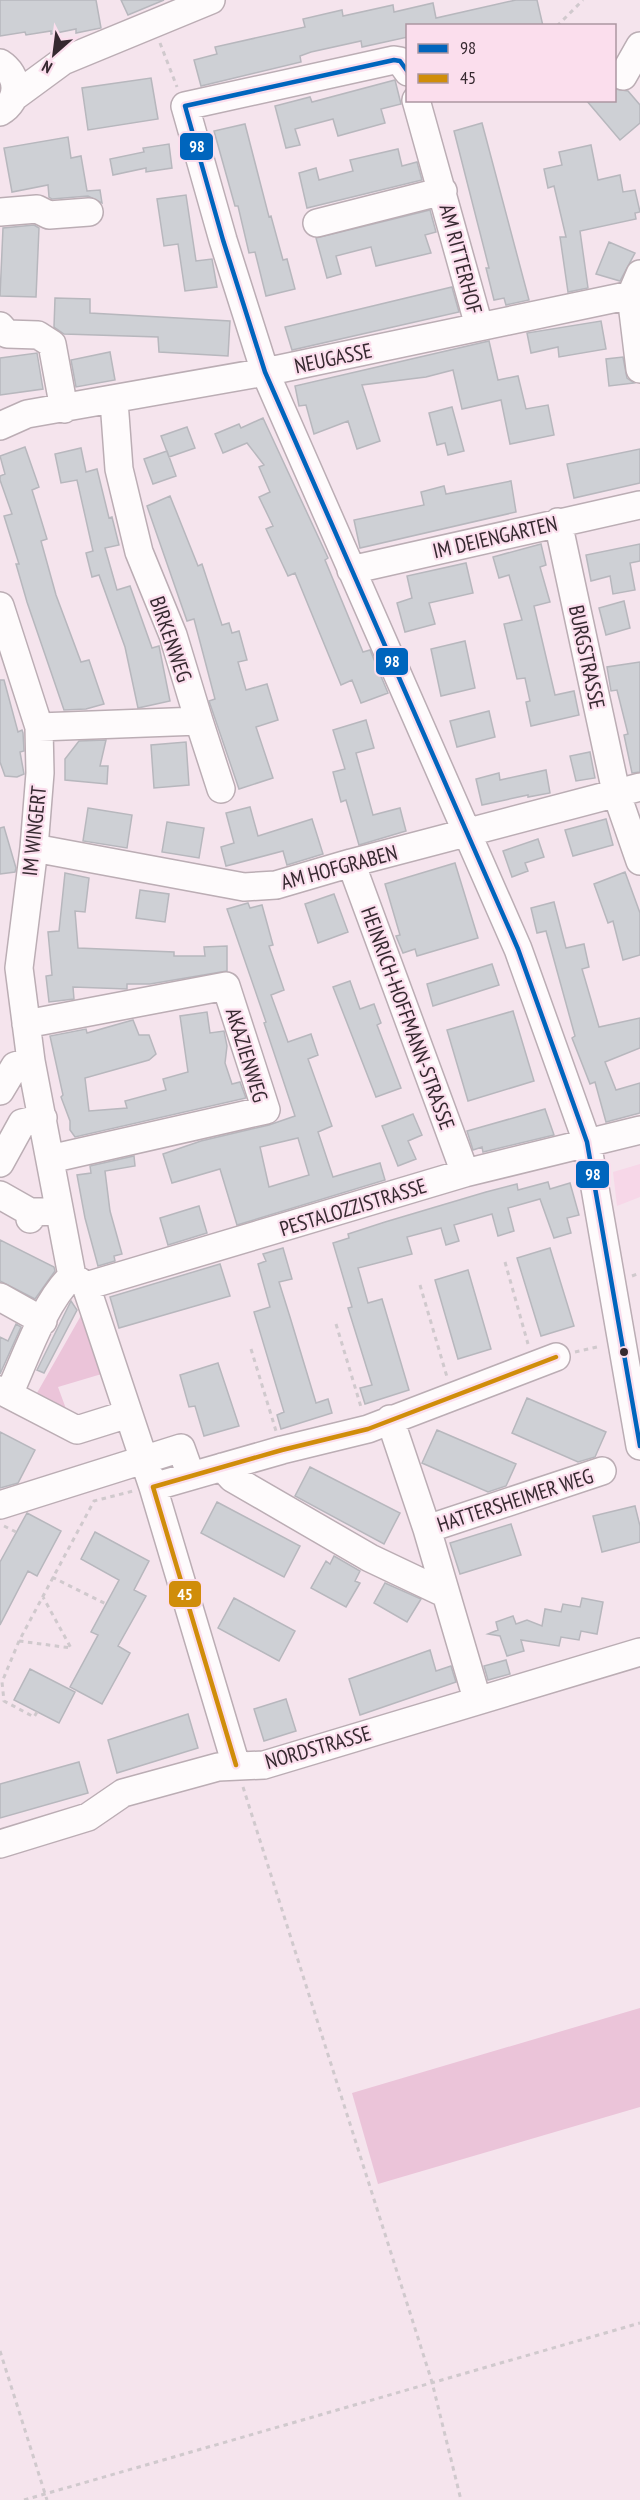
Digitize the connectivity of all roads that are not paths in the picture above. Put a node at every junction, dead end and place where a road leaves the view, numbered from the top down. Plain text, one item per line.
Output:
1 (212, 0) edge
2 (640, 46) edge
3 (63, 61) junction
4 (4, 65) edge
5 (406, 69) edge
6 (623, 76) dead end
7 (417, 102) edge
8 (7, 104) edge
9 (443, 191) junction
10 (0, 212) edge
11 (89, 212) dead end
12 (317, 223) dead end
13 (636, 284) edge
14 (0, 326) edge
15 (479, 326) junction
16 (640, 369) edge
17 (265, 372) junction
18 (114, 401) junction
19 (64, 408) junction
20 (0, 426) edge
21 (640, 505) edge
22 (558, 522) junction
23 (351, 570) junction
24 (0, 606) edge
25 (199, 721) junction
26 (39, 727) junction
27 (221, 789) dead end
28 (628, 790) edge
29 (468, 833) junction
30 (34, 848) junction
31 (640, 861) edge
32 (351, 862) junction
33 (10, 968) edge
34 (26, 1024) junction
35 (31, 1061) junction
36 (0, 1091) edge
37 (43, 1118) junction
38 (640, 1130) edge
39 (587, 1142) junction
40 (50, 1159) junction
41 (0, 1163) edge
42 (465, 1173) junction
43 (0, 1195) edge
44 (59, 1211) junction
45 (79, 1281) junction
46 (0, 1297) edge
47 (43, 1321) junction
48 (545, 1361) road end
49 (4, 1392) edge
50 (128, 1414) junction
51 (379, 1424) junction
52 (640, 1446) edge
53 (143, 1461) junction
54 (222, 1467) junction
55 (602, 1471) dead end
56 (191, 1476) junction
57 (153, 1487) junction
58 (0, 1504) edge
59 (427, 1529) junction
60 (446, 1594) junction
61 (640, 1652) edge
62 (477, 1699) junction
63 (236, 1765) junction
64 (0, 1844) edge

1 - 3 street
2 - 6 street
3 - 4 street
3 - 8 street
4 - 8 street
5 - 17 street
7 - 9 street, AM RITTERHOF
9 - 12 street, AM RITTERHOF
9 - 15 street, AM RITTERHOF
10 - 11 street
13 - 15 street, NEUGASSE
13 - 16 street, NEUGASSE
14 - 19 street
15 - 17 street, NEUGASSE
17 - 18 street, NEUGASSE
17 - 23 street
18 - 19 street, NEUGASSE
18 - 25 street, BIRKENWEG
19 - 20 street, NEUGASSE
21 - 22 street, IM DEIENGARTEN
22 - 23 street, IM DEIENGARTEN
22 - 28 street, BURGSTRASSE
23 - 29 street
24 - 26 street, IM WINGERT
25 - 26 street
25 - 27 street, BIRKENWEG
26 - 30 street, IM WINGERT
28 - 29 street, AM HOFGRABEN
28 - 31 street, BURGSTRASSE
29 - 32 street, AM HOFGRABEN
29 - 39 street
30 - 32 street, AM HOFGRABEN
30 - 33 street, IM WINGERT
32 - 42 street, HEINRICH-HOFFMANN-STRASSE
33 - 34 street, IM WINGERT
34 - 35 street, IM WINGERT
34 - 40 street, AKAZIENWEG
35 - 36 street
35 - 37 street, IM WINGERT
37 - 40 street, IM WINGERT
37 - 41 street
38 - 39 street, PESTALOZZISTRASSE
39 - 42 street, PESTALOZZISTRASSE
39 - 52 street
40 - 44 street, IM WINGERT
42 - 45 street, PESTALOZZISTRASSE
43 - 44 street
44 - 45 street, IM WINGERT
45 - 47 street
45 - 50 street, IM WINGERT
46 - 47 street
47 - 49 street
48 - 51 street
49 - 50 street
50 - 53 street, IM WINGERT
51 - 54 street
51 - 59 street, HATTERSHEIMER WEG
53 - 56 street
53 - 57 street, IM WINGERT
53 - 58 street
54 - 56 street
54 - 60 street
55 - 59 street, HATTERSHEIMER WEG
56 - 57 street
57 - 63 street, IM WINGERT
59 - 60 street, HATTERSHEIMER WEG
60 - 62 street, HATTERSHEIMER WEG
61 - 62 street, NORDSTRASSE
62 - 63 street, NORDSTRASSE
63 - 64 street, NORDSTRASSE

